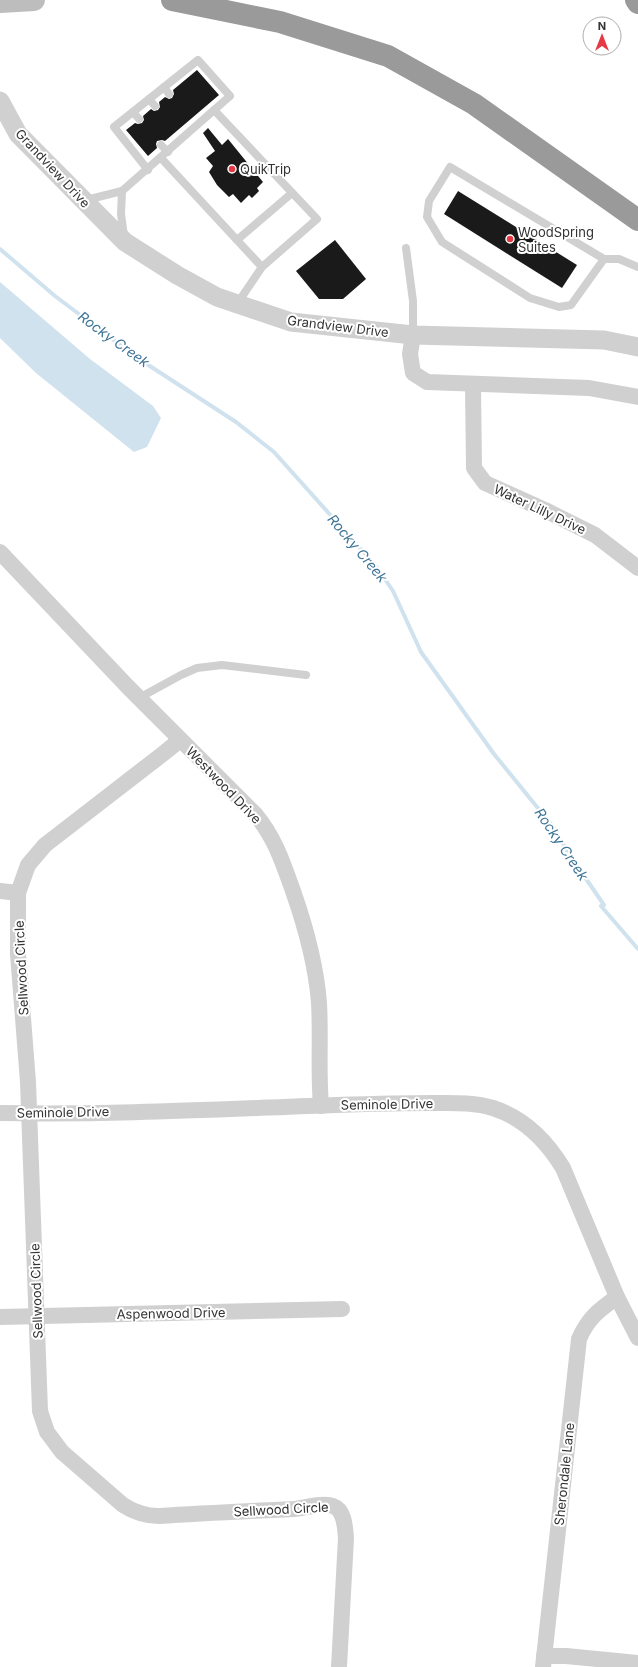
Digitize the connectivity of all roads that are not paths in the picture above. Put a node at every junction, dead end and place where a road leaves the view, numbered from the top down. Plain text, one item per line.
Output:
1 (34, 0) edge
2 (172, 0) edge
3 (636, 0) edge
4 (0, 2) edge
5 (638, 3) edge
6 (149, 99) junction
7 (0, 101) edge
8 (155, 106) dead end
9 (211, 109) junction
10 (133, 112) junction
11 (139, 119) dead end
12 (191, 119) dead end
13 (197, 126) junction
14 (177, 131) dead end
15 (183, 138) junction
16 (161, 145) dead end
17 (168, 152) junction
18 (161, 158) junction
19 (148, 170) junction
20 (122, 191) junction
21 (292, 193) junction
22 (83, 201) junction
23 (638, 220) edge
24 (237, 240) junction
25 (125, 242) junction
26 (406, 248) dead end
27 (604, 259) junction
28 (262, 267) junction
29 (638, 267) edge
30 (237, 304) junction
31 (413, 335) junction
32 (638, 347) edge
33 (473, 385) junction
34 (638, 397) edge
35 (0, 552) edge
36 (638, 567) edge
37 (306, 675) dead end
38 (139, 698) junction
39 (180, 740) junction
40 (0, 892) edge
41 (18, 893) junction
42 (321, 1106) junction
43 (0, 1113) edge
44 (29, 1113) junction
45 (617, 1297) junction
46 (342, 1310) dead end
47 (36, 1316) junction
48 (0, 1317) edge
49 (638, 1338) edge
50 (544, 1661) edge
51 (638, 1663) edge
52 (339, 1667) edge

1 - 4 main road
2 - 23 highway
3 - 5 highway
6 - 8 lane
6 - 9 lane
6 - 10 lane
7 - 22 street, Grandview Drive
9 - 13 lane
9 - 21 lane
10 - 11 lane
10 - 19 lane
12 - 13 lane
13 - 15 lane
14 - 15 lane
15 - 17 lane
16 - 17 lane
17 - 18 lane
18 - 19 lane
18 - 24 lane
19 - 20 lane
20 - 22 lane
20 - 25 lane
21 - 24 lane
21 - 28 lane
22 - 25 street, Grandview Drive
24 - 28 lane
25 - 30 street, Grandview Drive
26 - 31 lane
27 - 27 lane
27 - 29 lane
28 - 30 lane
30 - 31 street, Grandview Drive
31 - 32 street, Grandview Drive
31 - 33 street
33 - 34 street
33 - 36 street, Water Lilly Drive
35 - 38 street, Westwood Drive
37 - 38 lane
38 - 39 street, Westwood Drive
39 - 41 street, Sellwood Circle
39 - 42 street, Westwood Drive
40 - 41 street
41 - 44 street, Sellwood Circle
42 - 44 street, Seminole Drive
42 - 45 street, Seminole Drive
43 - 44 street, Seminole Drive
44 - 47 street, Sellwood Circle
45 - 49 street, Seminole Drive
45 - 50 street, Sherondale Lane
46 - 47 street, Aspenwood Drive
47 - 48 street, Aspenwood Drive
47 - 52 street, Sellwood Circle
50 - 51 street

